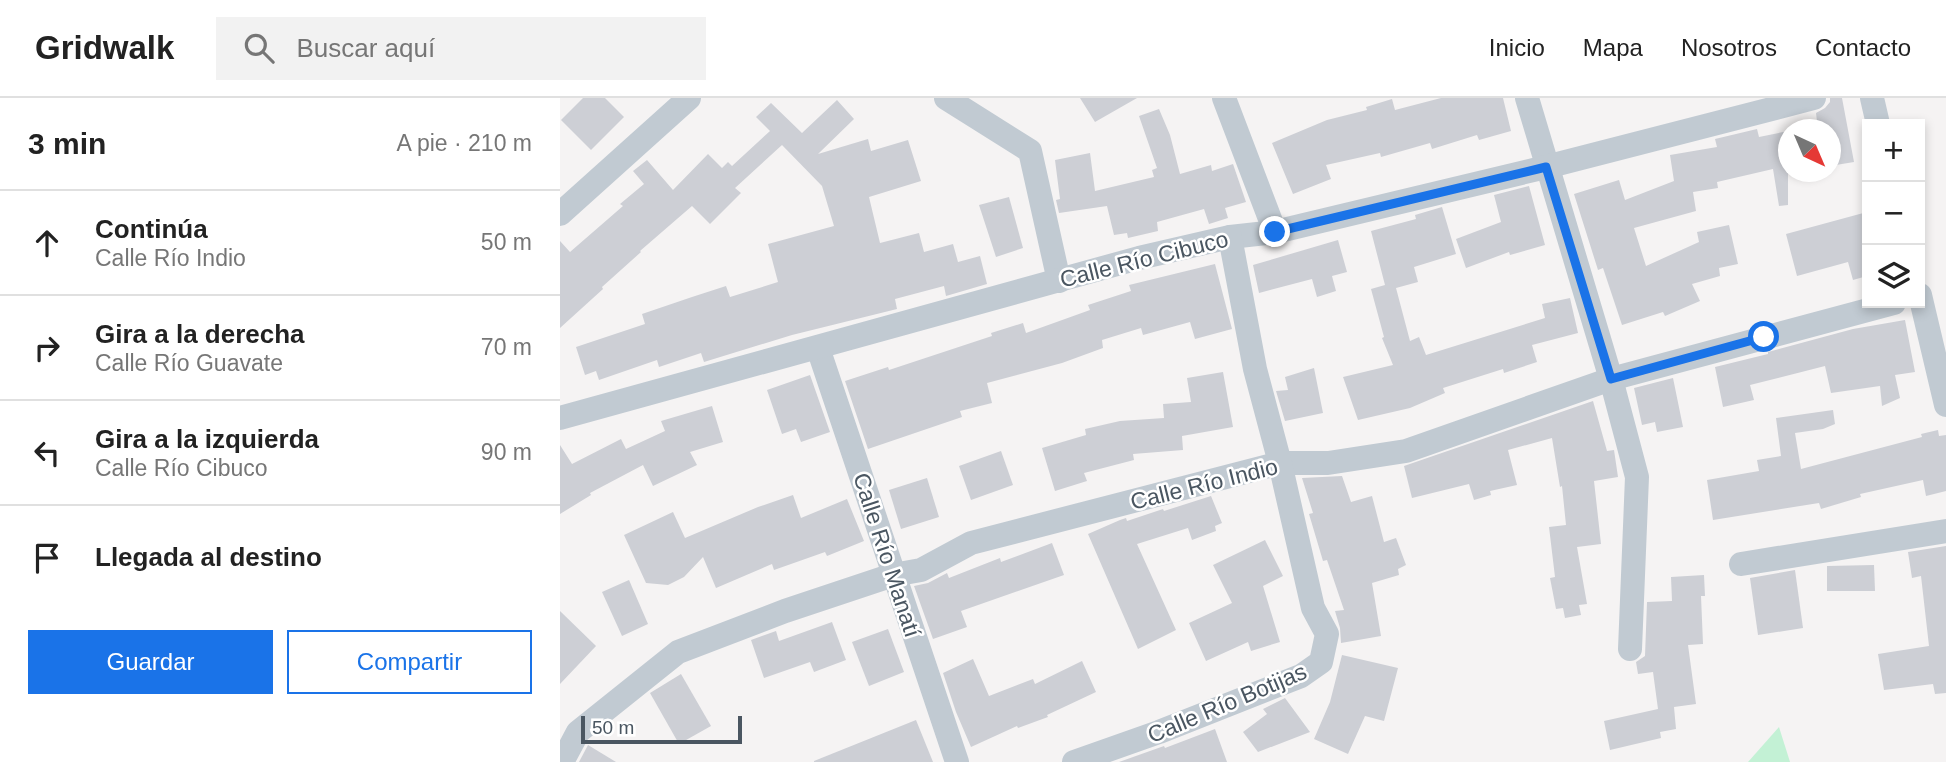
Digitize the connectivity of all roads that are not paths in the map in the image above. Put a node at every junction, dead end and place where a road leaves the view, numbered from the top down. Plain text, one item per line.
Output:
1 (690, 98) edge
2 (946, 98) edge
3 (1224, 98) edge
4 (1527, 98) edge
5 (1814, 98) edge
6 (1872, 98) edge
7 (1877, 119) edge
8 (1546, 167) junction
9 (560, 214) edge
10 (1275, 232) junction
11 (1230, 237) junction
12 (1059, 281) junction
13 (1875, 308) edge
14 (1923, 308) edge
15 (818, 348) junction
16 (1611, 379) junction
17 (1946, 405) edge
18 (560, 418) edge
19 (1280, 463) junction
20 (1946, 531) edge
21 (1741, 564) dead end
22 (893, 575) junction
23 (1630, 649) dead end
24 (562, 762) edge
25 (957, 762) edge
26 (1074, 762) edge

1 - 9 street
2 - 12 street
3 - 10 street
4 - 8 street
5 - 8 street, Calle Río Cibuco
6 - 7 street
8 - 10 street, Calle Río Cibuco
8 - 16 street
10 - 11 street, Calle Río Cibuco
11 - 12 street, Calle Río Cibuco
11 - 19 street, Calle Río Botijas
12 - 15 street, Calle Río Cibuco
13 - 16 street, Calle Río Indio
14 - 17 street
15 - 18 street, Calle Río Cibuco
15 - 22 street, Calle Río Manatí
16 - 19 street, Calle Río Indio
16 - 23 street
19 - 22 street, Calle Río Indio
19 - 26 street, Calle Río Botijas
20 - 21 street
22 - 24 street, Calle Río Indio
22 - 25 street, Calle Río Manatí

